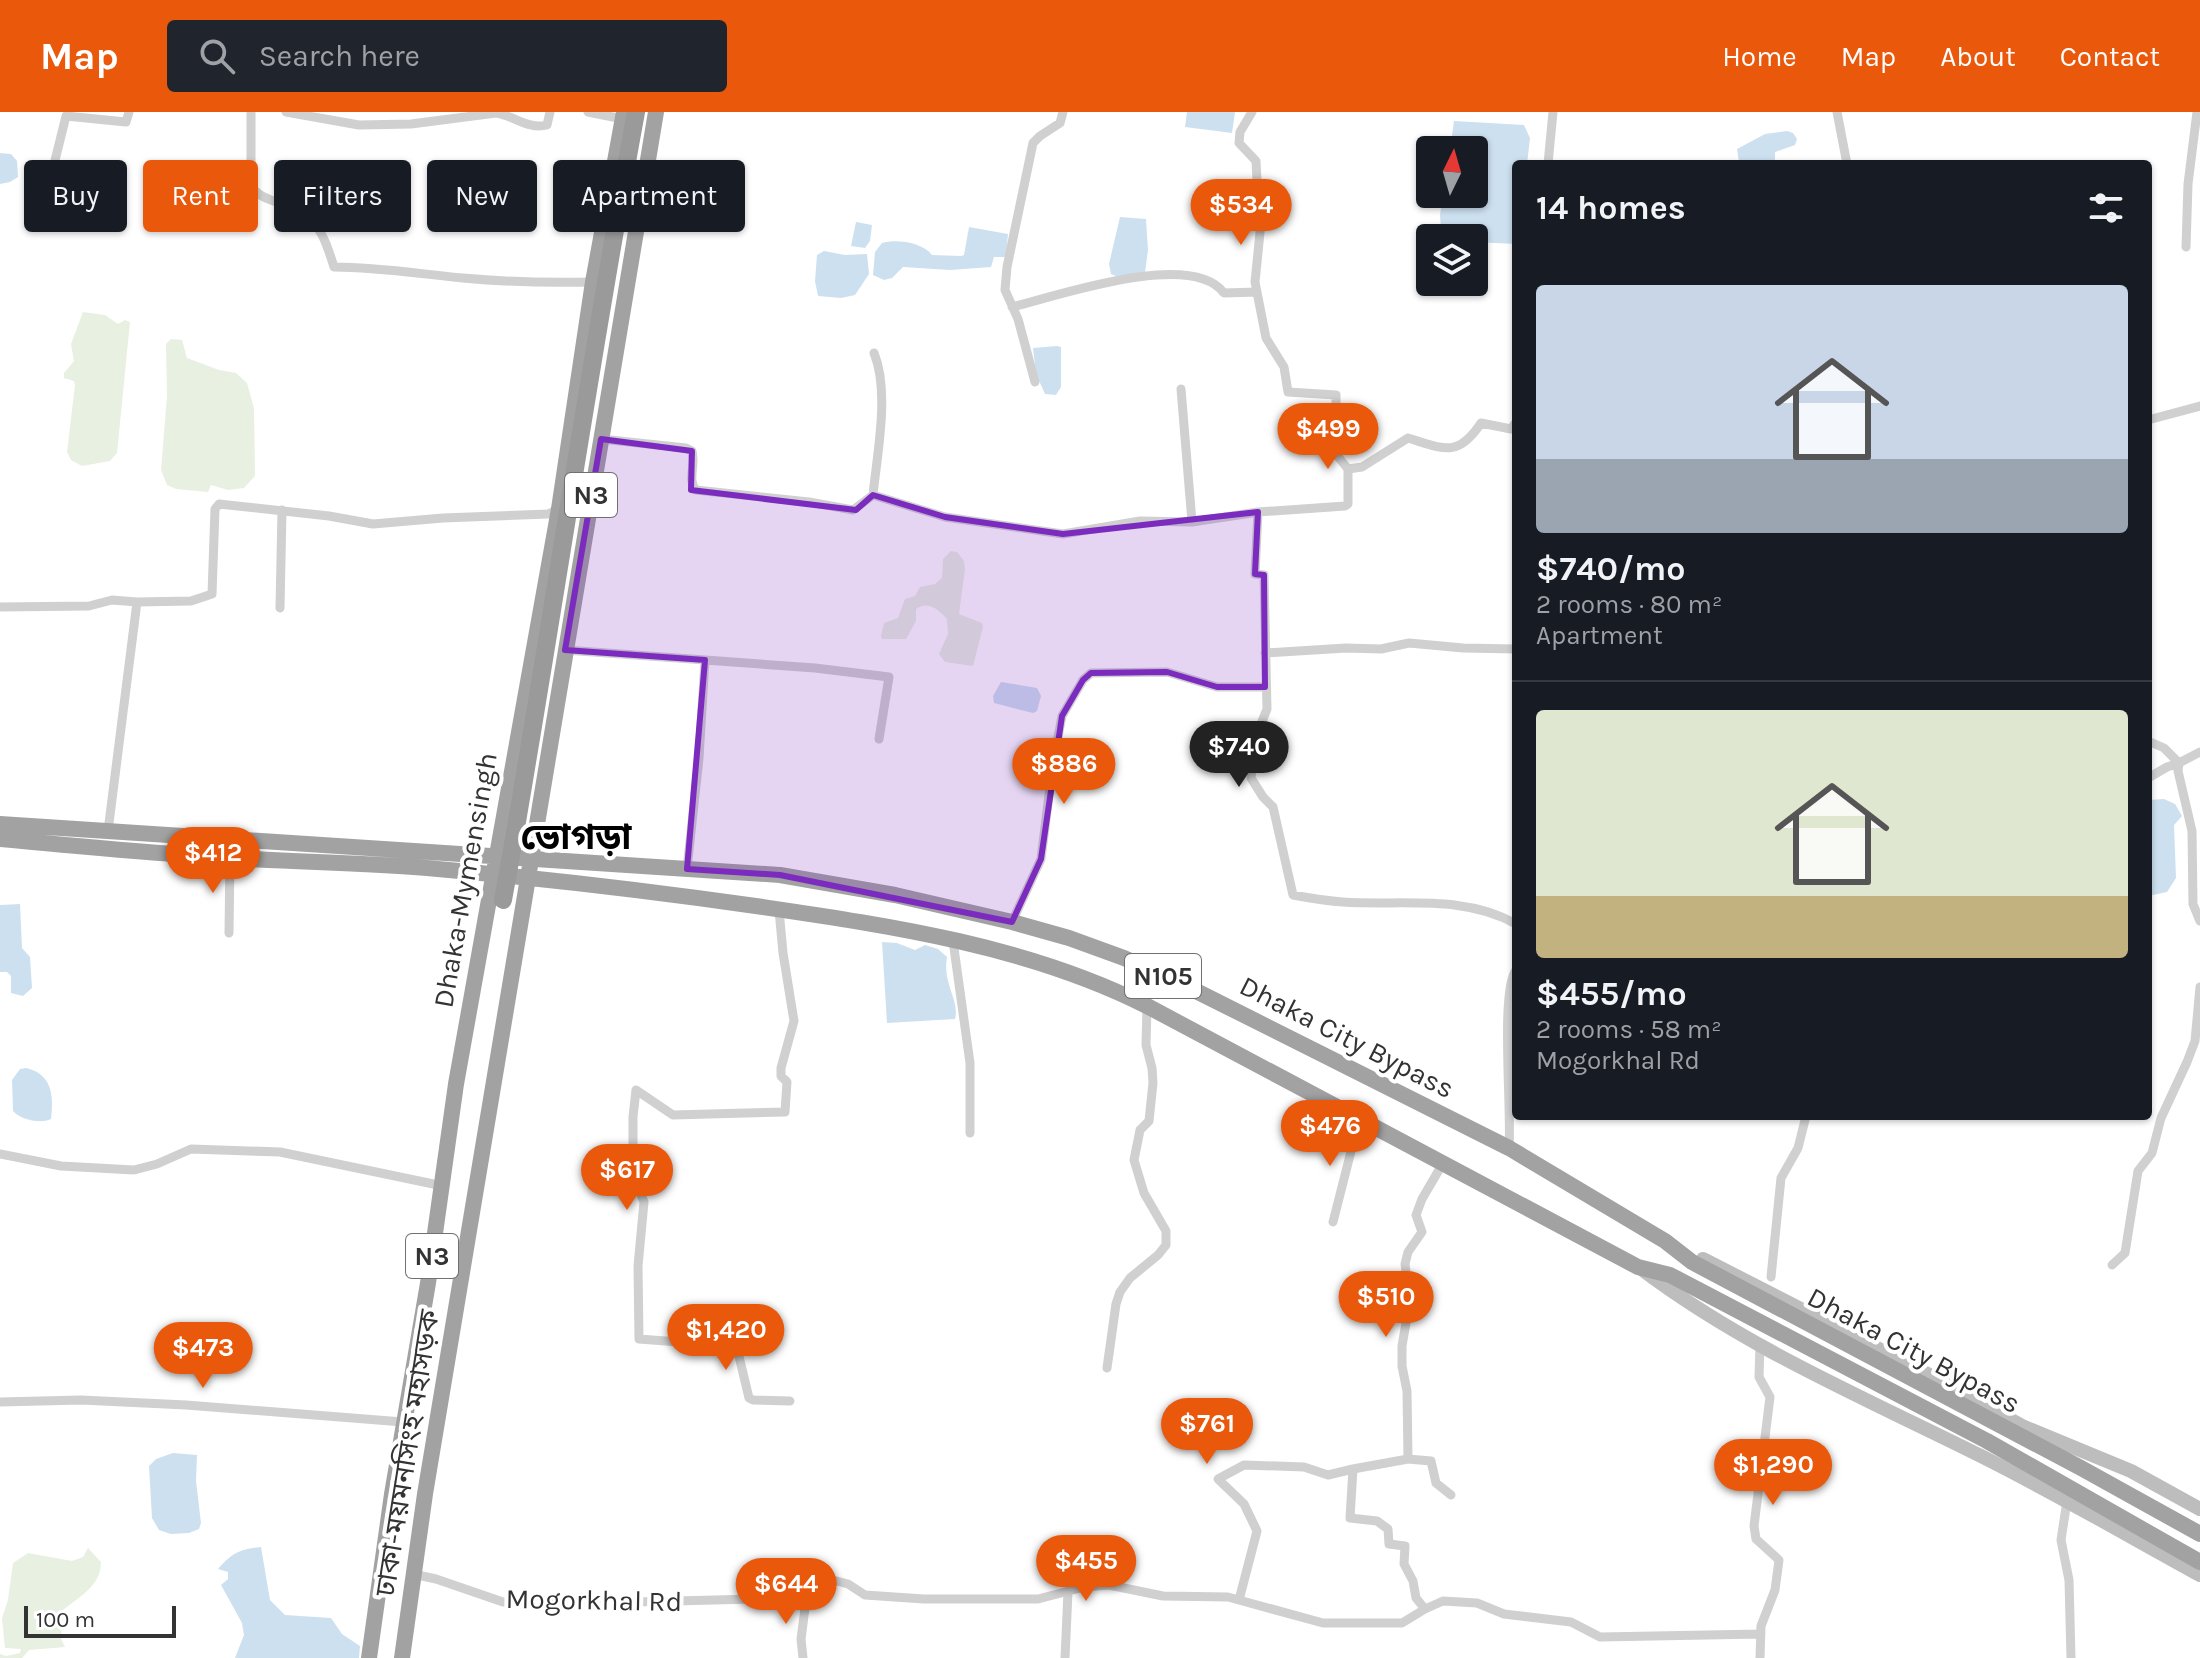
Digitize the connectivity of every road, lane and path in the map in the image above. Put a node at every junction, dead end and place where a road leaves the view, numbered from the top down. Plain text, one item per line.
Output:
1 (129, 112) edge
2 (251, 112) edge
3 (286, 112) edge
4 (550, 112) edge
5 (588, 112) edge
6 (656, 112) edge
7 (1063, 112) edge
8 (1252, 112) edge
9 (1553, 112) edge
10 (2197, 112) edge
11 (1840, 113) edge
12 (628, 114) edge
13 (55, 160) edge
14 (1548, 160) edge
15 (1846, 160) edge
16 (2186, 247) dead end
17 (593, 282) junction
18 (1257, 292) junction
19 (1012, 307) junction
20 (874, 353) dead end
21 (1035, 382) dead end
22 (1181, 389) dead end
23 (2200, 406) edge
24 (2152, 419) edge
25 (1512, 428) edge
26 (601, 439) junction
27 (1348, 469) junction
28 (873, 495) junction
29 (559, 509) junction
30 (282, 510) junction
31 (1258, 512) junction
32 (1192, 522) junction
33 (137, 602) junction
34 (0, 607) edge
35 (280, 608) dead end
36 (1512, 649) edge
37 (565, 650) junction
38 (1265, 653) junction
39 (705, 660) junction
40 (1265, 687) junction
41 (879, 739) dead end
42 (2152, 743) edge
43 (2200, 752) edge
44 (2179, 763) junction
45 (2152, 776) edge
46 (0, 824) edge
47 (108, 831) junction
48 (0, 839) edge
49 (495, 855) junction
50 (230, 858) junction
51 (531, 858) junction
52 (687, 869) junction
53 (492, 875) junction
54 (528, 878) junction
55 (503, 900) dead end
56 (779, 910) junction
57 (2200, 921) edge
58 (1012, 922) junction
59 (1512, 922) edge
60 (229, 933) dead end
61 (953, 941) junction
62 (1512, 975) edge
63 (2200, 987) edge
64 (1147, 1006) junction
65 (1359, 1120) junction
66 (1805, 1120) edge
67 (970, 1133) dead end
68 (1509, 1148) junction
69 (0, 1154) edge
70 (1443, 1163) junction
71 (443, 1186) junction
72 (1333, 1222) dead end
73 (1670, 1244) junction
74 (2112, 1265) dead end
75 (1638, 1267) junction
76 (1771, 1277) dead end
77 (1760, 1345) junction
78 (1107, 1368) dead end
79 (790, 1401) dead end
80 (0, 1402) edge
81 (403, 1422) junction
82 (1408, 1459) junction
83 (1353, 1469) junction
84 (1451, 1495) dead end
85 (2067, 1501) junction
86 (2200, 1509) edge
87 (2200, 1534) edge
88 (2200, 1562) edge
89 (413, 1574) junction
90 (2200, 1575) edge
91 (1068, 1592) junction
92 (807, 1593) junction
93 (1239, 1600) junction
94 (1425, 1609) junction
95 (1761, 1634) junction
96 (369, 1658) edge
97 (402, 1658) edge
98 (803, 1658) edge
99 (1065, 1658) edge
100 (1760, 1658) edge
101 (2071, 1658) edge

1 - 13 street
2 - 17 street
3 - 4 street
5 - 12 street
6 - 26 highway, N3
7 - 19 street
8 - 18 street
9 - 14 street
10 - 16 street
11 - 15 street
12 - 17 highway, Dhaka-Mymensingh / N3
12 - 55 highway, bridge
17 - 29 highway, Dhaka-Mymensingh / N3
18 - 19 street
18 - 27 street
19 - 21 street
20 - 28 street
22 - 32 street
23 - 24 street
25 - 27 street
26 - 28 street
26 - 37 highway, N3
27 - 31 street
28 - 32 street
29 - 30 street
29 - 49 highway, Dhaka-Mymensingh / N3
30 - 33 street
30 - 35 street
31 - 32 street
31 - 38 street
33 - 34 street
33 - 47 street
36 - 38 street
37 - 39 street
37 - 51 highway, N3
38 - 40 street
39 - 41 street
39 - 52 street
40 - 58 street
40 - 59 street
42 - 44 street
43 - 44 street
44 - 45 street
44 - 57 street
46 - 47 highway, Dhaka City Bypass / N105
47 - 49 highway, Dhaka City Bypass / N105
48 - 50 highway, Dhaka City Bypass
49 - 51 highway, Dhaka City Bypass / N105
49 - 53 highway, Dhaka-Mymensingh / N3
50 - 53 highway, Dhaka City Bypass
50 - 60 street
51 - 52 highway, Dhaka City Bypass / N105
51 - 54 highway, N3
52 - 58 highway, Dhaka City Bypass / N105
53 - 54 highway, Dhaka City Bypass
53 - 71 highway, Dhaka-Mymensingh / N3
54 - 56 highway, Dhaka City Bypass / N105
54 - 89 highway, ঢাকা-ময়মনসিংহ মহাসড়ক / N3
56 - 61 highway, Dhaka City Bypass / N105
56 - 79 street
58 - 68 highway, Dhaka City Bypass / N105
61 - 64 highway, Dhaka City Bypass / N105
61 - 67 street
62 - 68 street
63 - 74 street
64 - 65 highway, Dhaka City Bypass / N105
64 - 78 street
65 - 70 highway, Dhaka City Bypass / N105
65 - 72 street
66 - 76 street
68 - 73 highway, Dhaka City Bypass / N105
69 - 71 street
70 - 75 highway, Dhaka City Bypass / N105
70 - 82 street
71 - 81 highway, Dhaka-Mymensingh / N3
73 - 86 main road
73 - 87 highway, Dhaka City Bypass / N105
75 - 77 main road
75 - 88 highway, Dhaka City Bypass / N105
77 - 85 main road
77 - 95 street
80 - 81 street
81 - 96 highway, Dhaka-Mymensingh / N3
82 - 83 street
82 - 84 street
83 - 93 street
83 - 94 street
85 - 90 main road
85 - 101 street
89 - 92 street, Mogorkhal Rd
89 - 97 highway, ঢাকা-ময়মনসিংহ মহাসড়ক / N3
91 - 92 street, Mogorkhal Rd
91 - 93 street, Mogorkhal Rd
91 - 99 street
92 - 98 street
93 - 94 street, Mogorkhal Rd
94 - 95 street, Mogorkhal Rd
95 - 100 street

